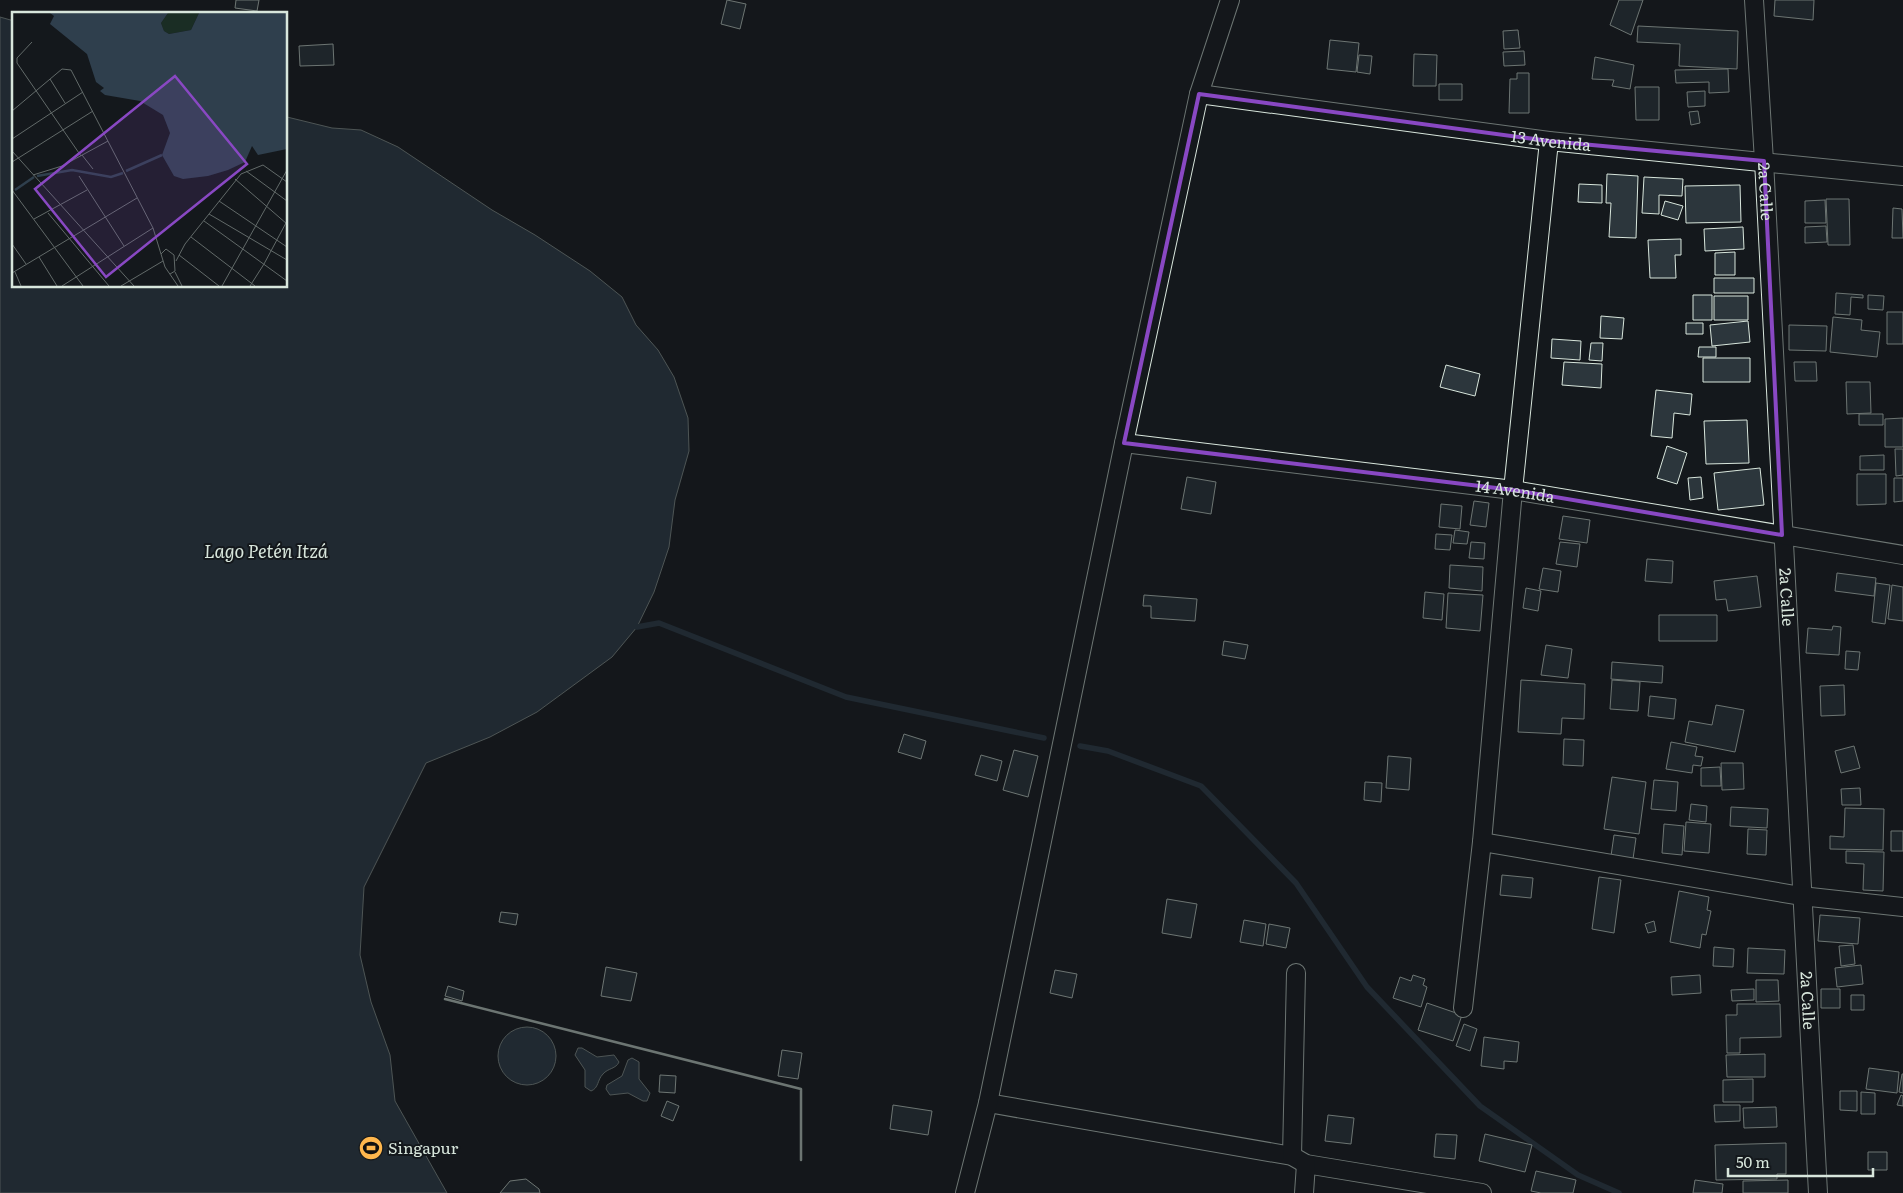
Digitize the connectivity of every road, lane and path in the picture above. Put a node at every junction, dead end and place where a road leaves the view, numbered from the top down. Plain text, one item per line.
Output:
1 (1230, 0) edge
2 (1754, 0) edge
3 (1200, 94) junction
4 (1549, 141) junction
5 (1764, 161) junction
6 (1903, 176) edge
7 (1124, 443) junction
8 (1513, 490) junction
9 (1782, 536) junction
10 (1903, 555) edge
11 (1482, 842) junction
12 (1802, 896) junction
13 (1903, 907) edge
14 (1296, 973) dead end
15 (1463, 1008) dead end
16 (988, 1103) junction
17 (1299, 1160) junction
18 (965, 1193) edge
19 (1304, 1193) edge
20 (1482, 1193) edge
21 (1818, 1193) edge

1 - 3 street
2 - 5 street, 2a Calle
3 - 4 street, 13 Avenida
3 - 7 street
4 - 5 street, 13 Avenida
4 - 8 street
5 - 6 street, 13 Avenida
5 - 9 street, 2a Calle
7 - 8 street, 14 Avenida
7 - 16 street
8 - 9 street, 14 Avenida
8 - 11 street
9 - 10 street, 14 Avenida
9 - 12 street, 2a Calle
11 - 12 street
11 - 15 street
12 - 13 street
12 - 21 street, 2a Calle
14 - 17 street
16 - 17 street
16 - 18 street
17 - 19 street
17 - 20 street

